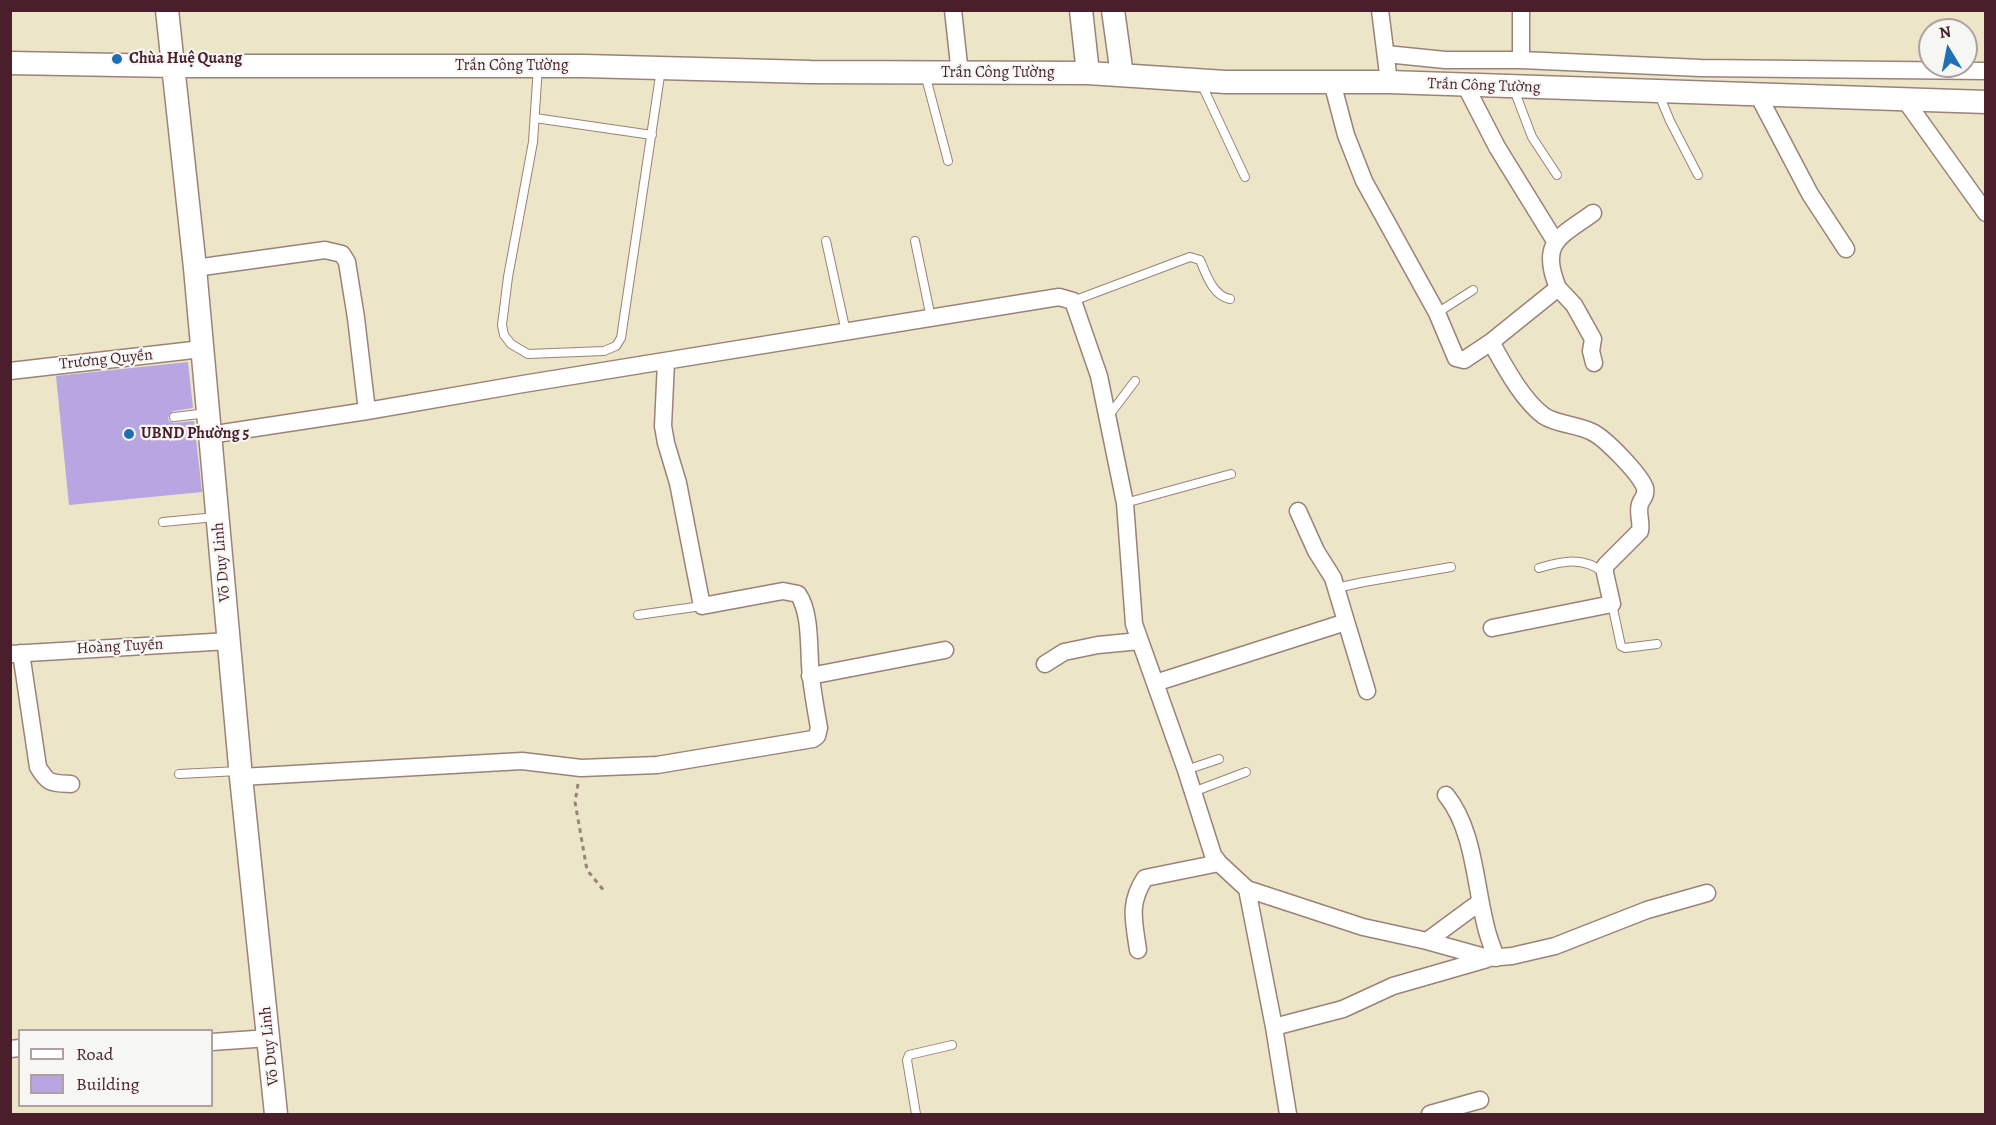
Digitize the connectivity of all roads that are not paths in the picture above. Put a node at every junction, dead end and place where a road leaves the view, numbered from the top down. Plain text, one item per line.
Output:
1 (166, 10) edge
2 (953, 10) edge
3 (1081, 10) edge
4 (1113, 10) edge
5 (1380, 10) edge
6 (1521, 10) edge
7 (1386, 54) junction
8 (1521, 60) junction
9 (10, 63) edge
10 (173, 66) junction
11 (538, 66) junction
12 (661, 68) junction
13 (1986, 70) edge
14 (1088, 73) junction
15 (925, 74) junction
16 (960, 74) junction
17 (1122, 75) junction
18 (1199, 80) junction
19 (1332, 82) junction
20 (1389, 82) junction
21 (1465, 85) junction
22 (1513, 87) junction
23 (1658, 92) junction
24 (1758, 95) junction
25 (1905, 100) junction
26 (1986, 102) edge
27 (535, 118) junction
28 (651, 135) junction
29 (948, 161) dead end
30 (1557, 175) dead end
31 (1698, 175) dead end
32 (1245, 177) dead end
33 (1593, 213) dead end
34 (1986, 213) edge
35 (826, 241) dead end
36 (915, 241) dead end
37 (1555, 241) junction
38 (1846, 249) dead end
39 (195, 268) junction
40 (1558, 288) junction
41 (1473, 290) dead end
42 (1230, 299) dead end
43 (1073, 301) junction
44 (1437, 313) junction
45 (931, 318) junction
46 (846, 332) junction
47 (1491, 342) junction
48 (202, 349) junction
49 (666, 362) junction
50 (1594, 363) dead end
51 (10, 370) edge
52 (1135, 381) dead end
53 (367, 411) junction
54 (174, 417) dead end
55 (1107, 418) junction
56 (208, 424) junction
57 (1231, 474) dead end
58 (1125, 503) junction
59 (1298, 511) dead end
60 (217, 517) junction
61 (163, 522) dead end
62 (1451, 567) dead end
63 (1539, 568) dead end
64 (1605, 573) junction
65 (1336, 588) junction
66 (1612, 604) junction
67 (702, 606) junction
68 (638, 615) dead end
69 (1346, 622) junction
70 (1492, 628) dead end
71 (229, 641) junction
72 (1140, 641) junction
73 (1657, 644) dead end
74 (945, 650) dead end
75 (16, 653) edge
76 (1045, 664) dead end
77 (810, 676) junction
78 (1155, 683) junction
79 (1367, 691) dead end
80 (1219, 759) dead end
81 (1186, 770) junction
82 (1246, 772) dead end
83 (179, 774) dead end
84 (241, 774) junction
85 (71, 784) dead end
86 (1193, 792) junction
87 (1446, 795) dead end
88 (1219, 863) junction
89 (1247, 889) junction
90 (1707, 893) dead end
91 (1480, 902) junction
92 (1427, 941) junction
93 (1138, 950) dead end
94 (1492, 958) junction
95 (1274, 1028) junction
96 (269, 1038) junction
97 (213, 1042) edge
98 (952, 1045) dead end
99 (1480, 1100) dead end
100 (1452, 1112) edge
101 (276, 1114) edge
102 (916, 1114) edge
103 (1288, 1114) edge
104 (1430, 1114) edge

1 - 10 main road, Võ Duy Linh
2 - 16 street
3 - 14 main road
4 - 17 main road
5 - 7 street
6 - 8 street
7 - 8 street, Trần Công Tường
7 - 20 street
8 - 13 street, Trần Công Tường
9 - 10 main road, Trần Công Tường
10 - 11 main road, Trần Công Tường
10 - 39 main road, Võ Duy Linh
11 - 12 main road, Trần Công Tường
11 - 27 lane
12 - 15 main road, Trần Công Tường
12 - 28 lane
14 - 16 main road, Trần Công Tường
14 - 17 main road, Trần Công Tường
15 - 16 main road, Trần Công Tường
15 - 29 lane
17 - 18 main road, Trần Công Tường
18 - 19 main road, Trần Công Tường
18 - 32 lane
19 - 20 main road, Trần Công Tường
19 - 44 street
20 - 21 main road, Trần Công Tường
21 - 22 main road, Trần Công Tường
21 - 37 street
22 - 23 main road, Trần Công Tường
22 - 30 lane
23 - 24 main road, Trần Công Tường
23 - 31 lane
24 - 25 main road, Trần Công Tường
24 - 38 street
25 - 26 main road, Trần Công Tường
25 - 34 street
27 - 28 lane
27 - 28 lane
33 - 37 street
35 - 46 lane
36 - 45 lane
37 - 40 street
39 - 48 main road, Võ Duy Linh
39 - 53 street
40 - 47 street
40 - 50 street
41 - 44 lane
42 - 43 lane
43 - 45 street
43 - 55 street
44 - 47 street
45 - 46 street
46 - 49 street
47 - 64 street
48 - 51 street, Trương Quyền
48 - 56 main road, Võ Duy Linh
49 - 53 street
49 - 67 street
52 - 55 lane
53 - 56 street
54 - 56 lane
55 - 58 street
56 - 60 main road, Võ Duy Linh
57 - 58 lane
58 - 72 street
59 - 65 street
60 - 61 lane
60 - 71 main road, Võ Duy Linh
62 - 65 lane
63 - 64 lane
64 - 66 street
65 - 69 street
66 - 70 street
66 - 73 lane
67 - 68 lane
67 - 77 street
69 - 78 street
69 - 79 street
71 - 75 street, Hoàng Tuyển
71 - 84 main road, Võ Duy Linh
72 - 76 street
72 - 78 street
74 - 77 street
75 - 85 street
77 - 84 street
78 - 81 street
80 - 81 lane
81 - 86 street
82 - 86 lane
83 - 84 lane
84 - 96 main road, Võ Duy Linh
86 - 88 street
87 - 91 street
88 - 89 street
88 - 93 street
89 - 92 street
89 - 95 street
90 - 94 street
91 - 92 street
91 - 94 street
92 - 94 street
94 - 95 street
95 - 103 street
96 - 97 street
96 - 101 main road, Võ Duy Linh
98 - 102 lane
99 - 100 street
100 - 104 street

